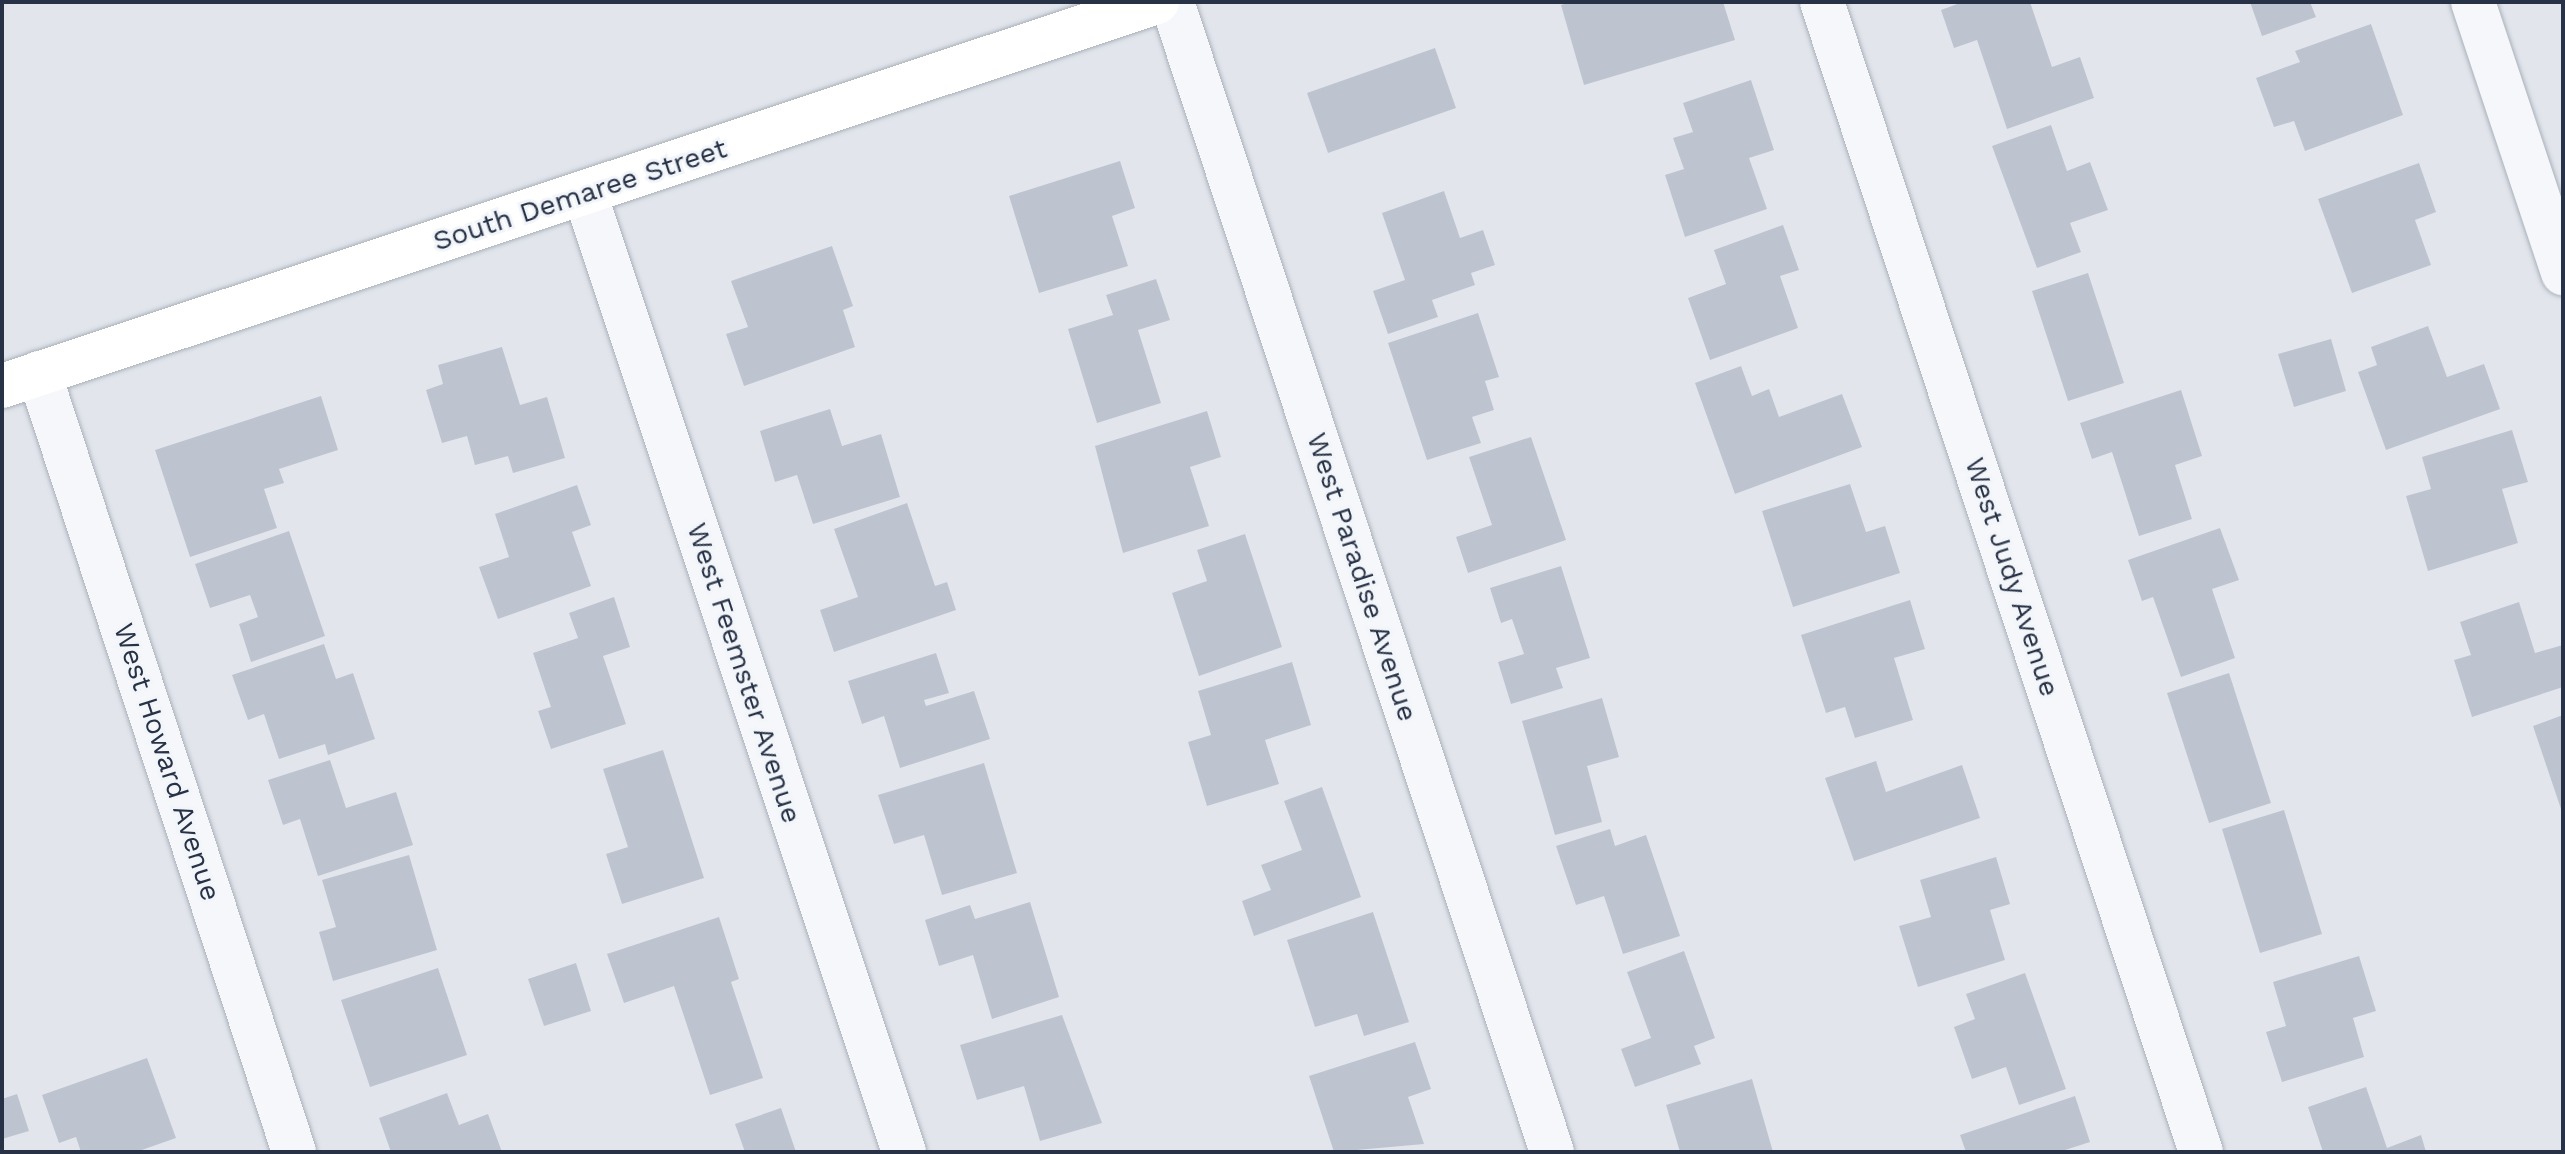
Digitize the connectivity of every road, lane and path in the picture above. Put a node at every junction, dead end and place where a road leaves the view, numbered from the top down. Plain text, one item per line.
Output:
1 (1157, 2) edge
2 (1172, 2) edge
3 (1822, 2) edge
4 (2473, 2) edge
5 (585, 194) junction
6 (2563, 273) edge
7 (21, 379) edge
8 (294, 1152) edge
9 (904, 1152) edge
10 (1552, 1152) edge
11 (2201, 1152) edge

1 - 5 main road, South Demaree Street
2 - 10 street, West Paradise Avenue
3 - 11 street, West Judy Avenue
4 - 6 street
5 - 7 main road, South Demaree Street
5 - 9 street, West Feemster Avenue
7 - 8 street, West Howard Avenue

